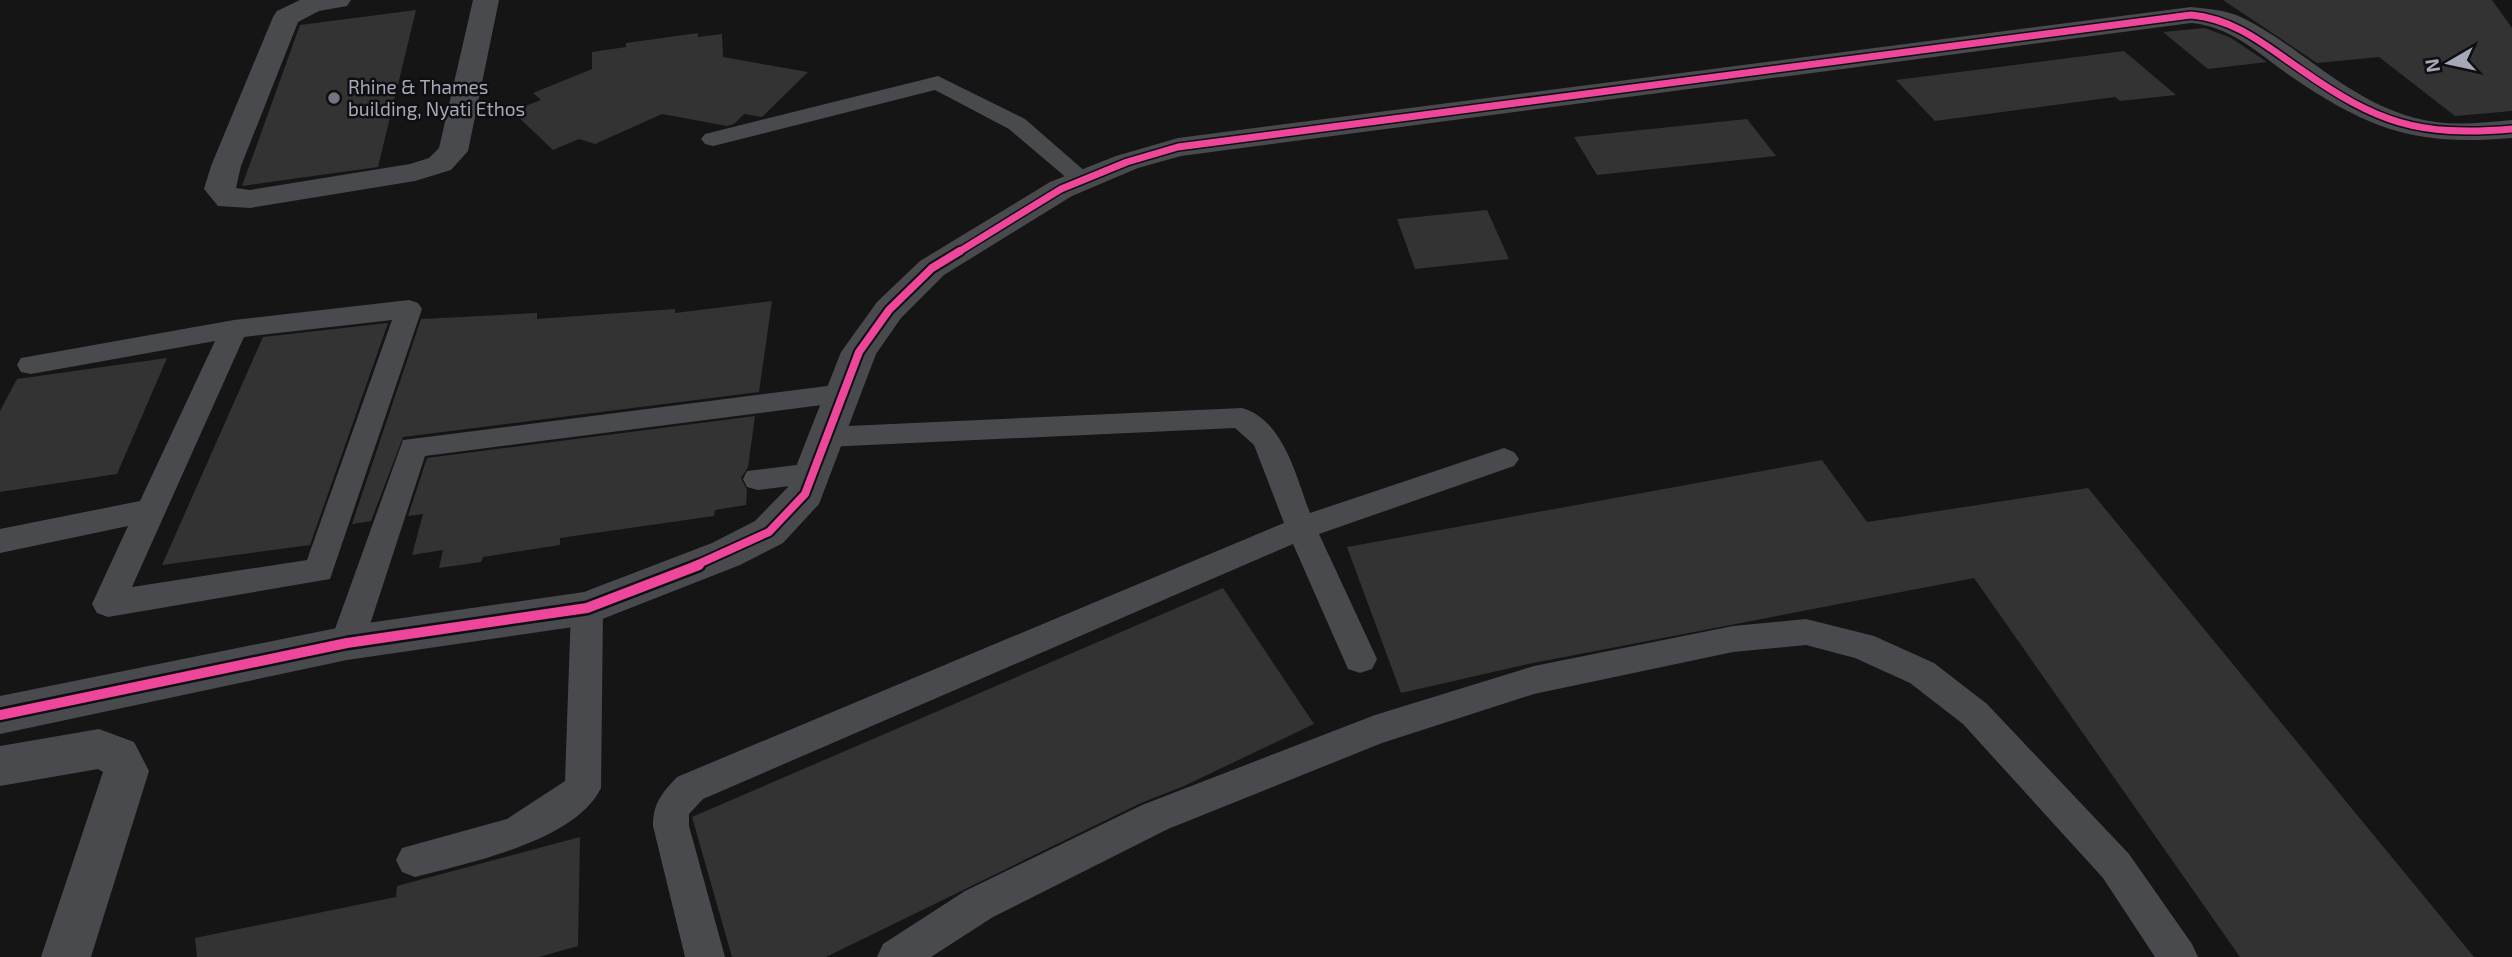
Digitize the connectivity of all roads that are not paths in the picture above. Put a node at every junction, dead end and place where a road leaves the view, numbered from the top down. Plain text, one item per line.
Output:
1 (338, 0) edge
2 (486, 0) edge
3 (2512, 129) edge
4 (713, 139) dead end
5 (1083, 180) junction
6 (234, 330) junction
7 (31, 365) dead end
8 (843, 394) junction
9 (826, 437) junction
10 (1504, 459) dead end
11 (812, 474) junction
12 (758, 479) dead end
13 (151, 510) junction
14 (1301, 528) junction
15 (0, 541) edge
16 (587, 608) junction
17 (347, 643) junction
18 (1360, 659) dead end
19 (0, 715) edge
20 (0, 766) edge
21 (415, 860) dead end
22 (66, 957) edge
23 (705, 957) edge
24 (897, 957) edge
25 (2178, 957) edge

1 - 2 street
3 - 5 street
4 - 5 lane
5 - 8 street
6 - 7 lane
6 - 13 lane
6 - 13 lane
8 - 9 street
8 - 17 lane
9 - 11 street
9 - 14 lane
10 - 14 lane
11 - 12 lane
11 - 16 street
13 - 15 lane
14 - 18 lane
14 - 23 lane
16 - 17 street
16 - 21 lane
17 - 19 street
20 - 22 street
24 - 25 lane

